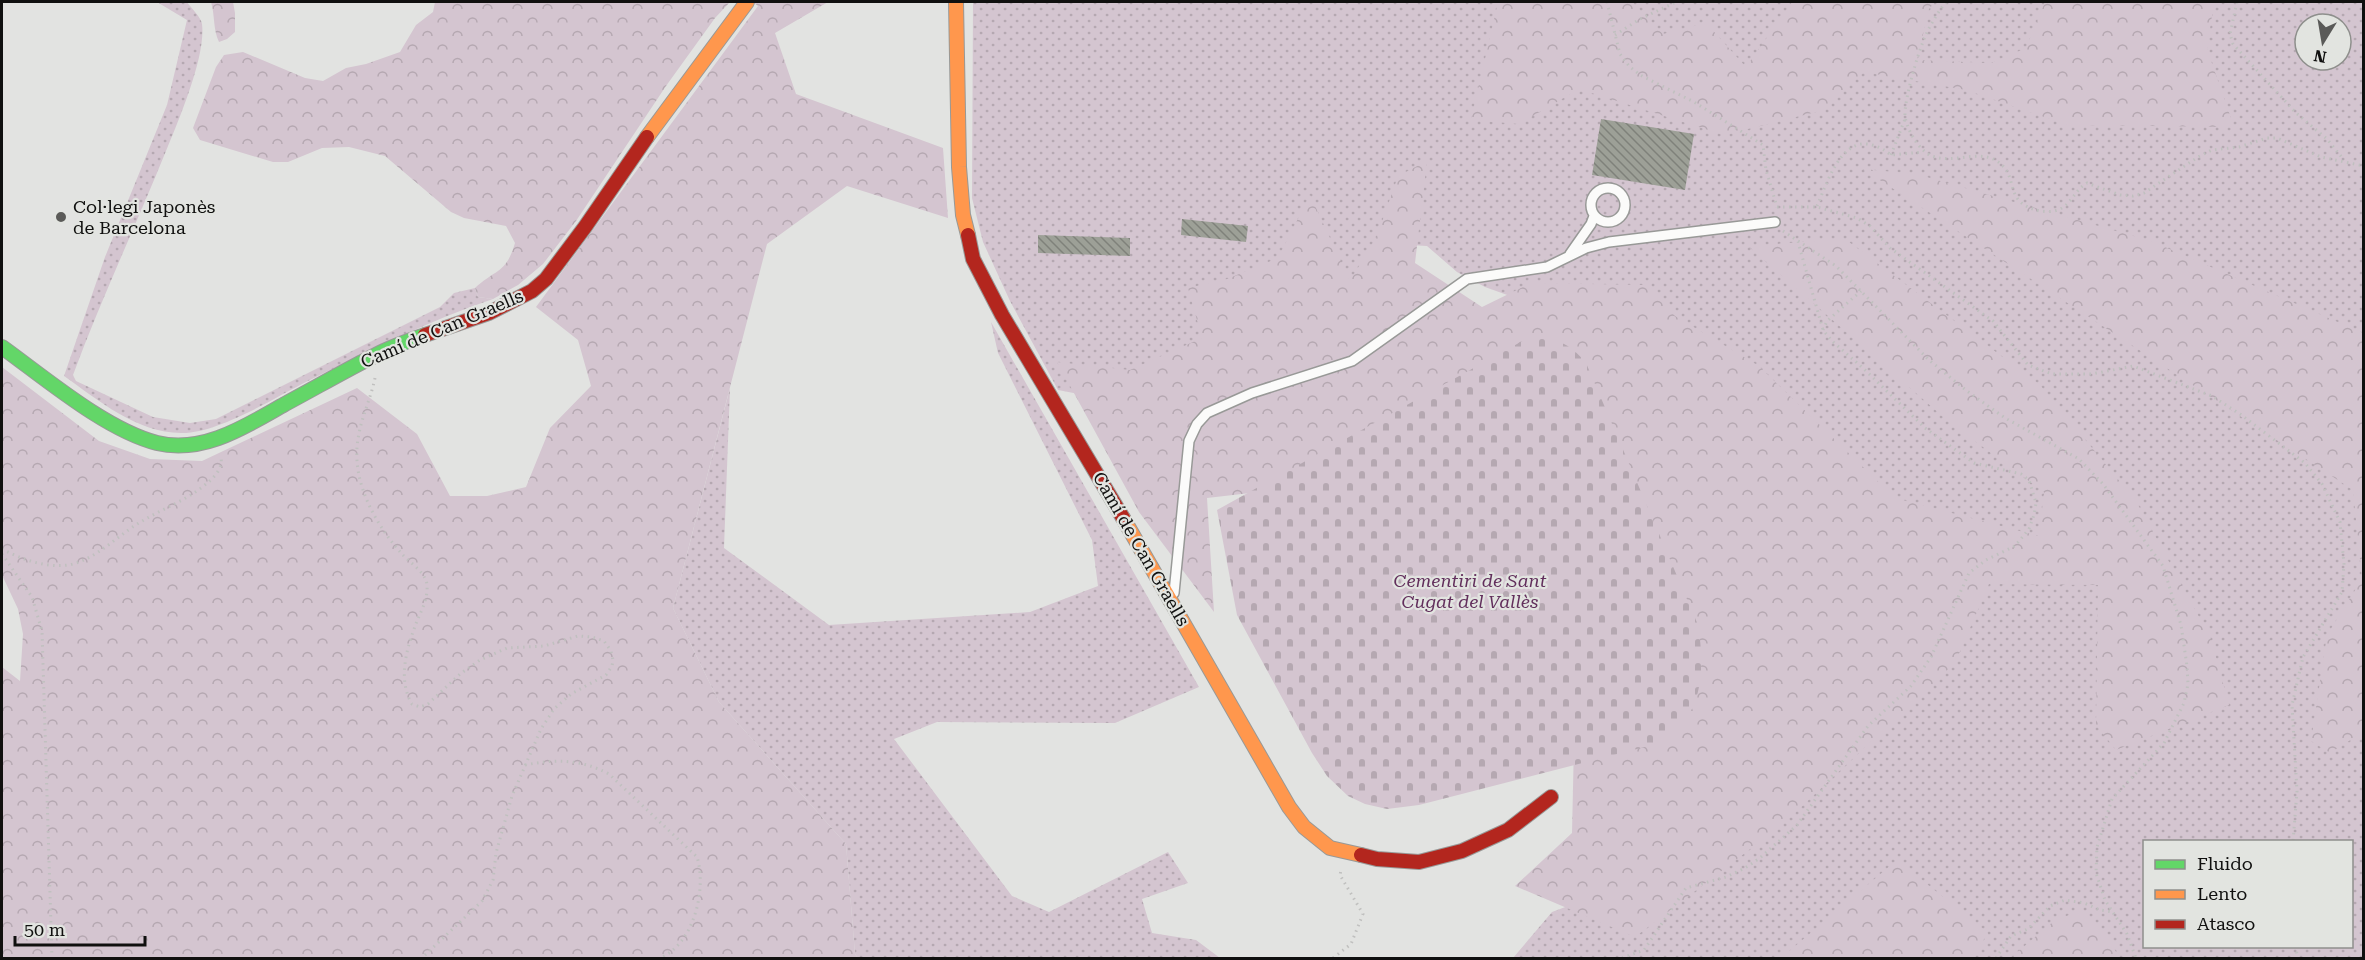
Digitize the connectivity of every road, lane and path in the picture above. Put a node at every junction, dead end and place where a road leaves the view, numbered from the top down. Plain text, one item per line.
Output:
1 (747, 2) edge
2 (956, 2) edge
3 (1606, 2) edge
4 (1676, 2) edge
5 (1946, 2) edge
6 (2237, 2) edge
7 (1615, 36) junction
8 (1905, 117) junction
9 (1923, 152) junction
10 (1891, 155) junction
11 (2344, 161) junction
12 (2364, 166) edge
13 (1817, 207) junction
14 (1594, 216) dead end
15 (1775, 222) joint
16 (1798, 242) junction
17 (1567, 258) junction
18 (1862, 291) junction
19 (1823, 330) junction
20 (2, 347) edge
21 (375, 355) junction
22 (217, 440) junction
23 (2, 549) edge
24 (2, 554) edge
25 (1173, 602) junction
26 (525, 765) junction
27 (1551, 797) dead end
28 (2293, 840) edge
29 (1344, 851) junction
30 (2113, 912) junction
31 (52, 958) edge
32 (422, 958) edge
33 (660, 958) edge
34 (1333, 958) edge
35 (1622, 958) edge
36 (1995, 958) edge
37 (2136, 958) edge

1 - 21 street, Camí de Can Graells
2 - 25 street, Camí de Can Graells
3 - 7 path
4 - 7 path
5 - 8 path
6 - 11 path
7 - 13 path
8 - 9 path
8 - 10 path
9 - 10 path
9 - 11 path
10 - 13 path
11 - 12 path
13 - 28 path
14 - 17 lane
15 - 16 path
15 - 17 lane
16 - 18 path
16 - 19 path
17 - 25 lane
18 - 19 path
18 - 30 path
19 - 35 path
20 - 22 street, Camí de Can Graells
21 - 22 street, Camí de Can Graells
21 - 26 path
22 - 23 path
24 - 31 path
25 - 29 street, Camí de Can Graells
26 - 32 path
26 - 33 path
27 - 29 street, Camí de Can Graells
29 - 34 path
30 - 36 path
30 - 37 path

